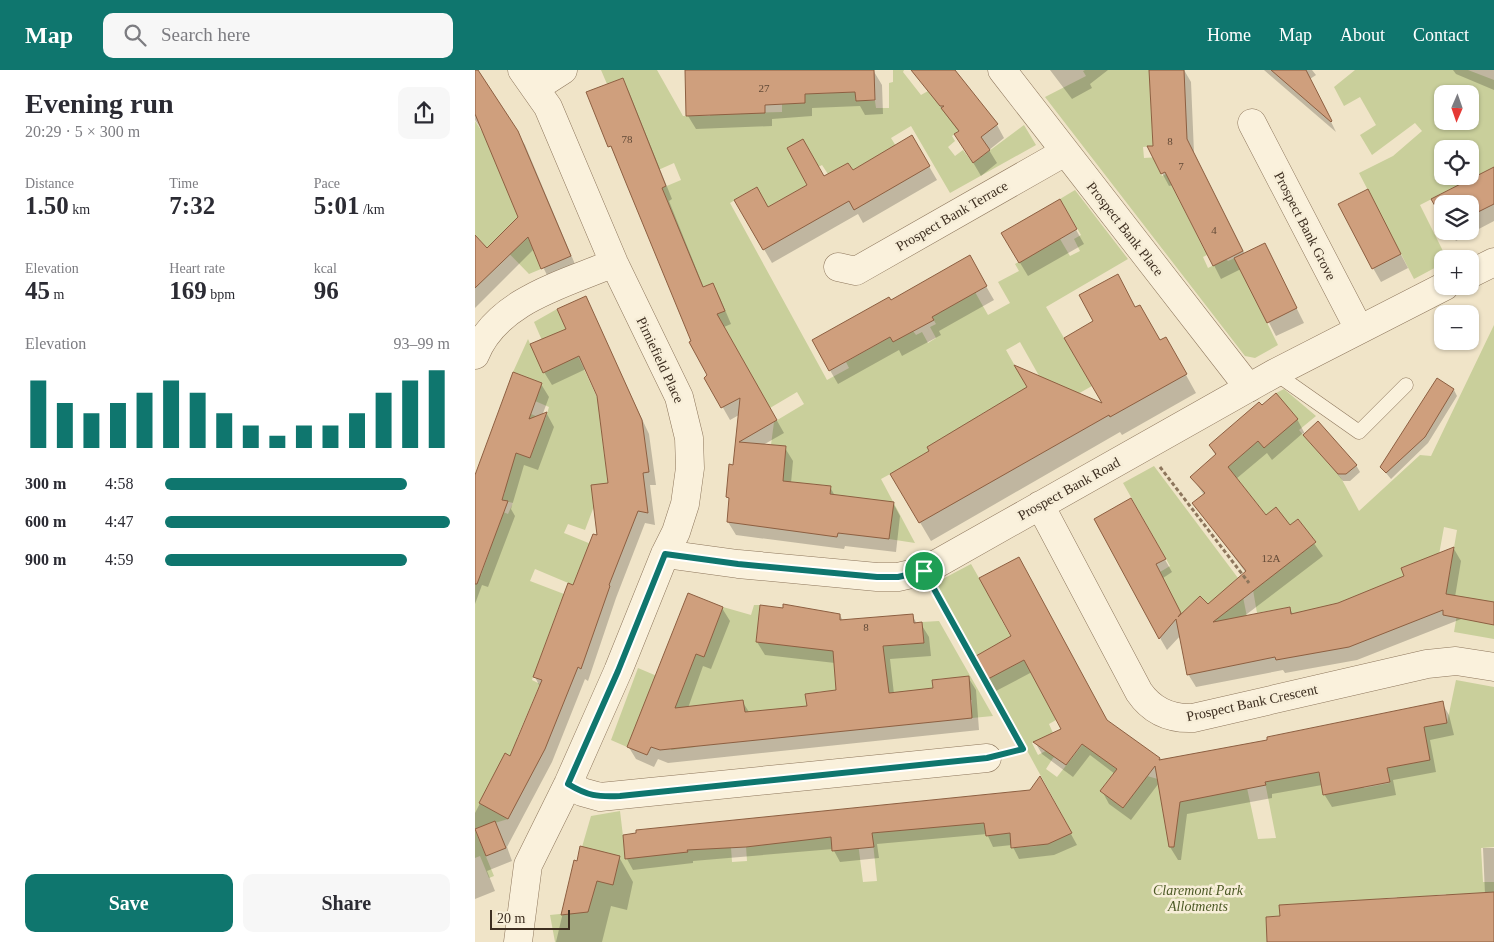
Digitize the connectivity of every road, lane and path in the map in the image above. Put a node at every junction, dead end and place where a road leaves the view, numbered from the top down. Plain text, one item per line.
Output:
1 (563, 70) edge
2 (1002, 70) edge
3 (529, 79) edge
4 (1251, 122) dead end
5 (1065, 152) junction
6 (1494, 262) edge
7 (614, 264) junction
8 (837, 267) dead end
9 (1479, 270) edge
10 (1434, 292) edge
11 (1359, 329) junction
12 (475, 355) edge
13 (1275, 373) junction
14 (1406, 385) dead end
15 (1249, 388) junction
16 (1145, 446) junction
17 (1040, 505) junction
18 (665, 554) junction
19 (924, 571) junction
20 (1249, 583) dead end
21 (1494, 667) edge
22 (987, 758) joint
23 (568, 784) junction
24 (518, 942) edge

1 - 3 street
2 - 5 street, Prospect Bank Place
3 - 7 street, Pirniefield Place
4 - 11 street, Prospect Bank Grove
5 - 8 street, Prospect Bank Terrace
5 - 15 street, Prospect Bank Place
6 - 9 street
7 - 12 street
7 - 18 street, Pirniefield Place
10 - 11 street, Prospect Bank Road
11 - 13 street, Prospect Bank Road
13 - 14 lane
13 - 15 street, Prospect Bank Road
15 - 16 street, Prospect Bank Road
16 - 17 street, Prospect Bank Road
16 - 20 path
17 - 19 street, Prospect Bank Road
17 - 21 street, Prospect Bank Crescent
18 - 19 street, Prospect Bank Road
18 - 23 street, Pirniefield Place
19 - 22 path
22 - 23 street
23 - 24 street, Pirniefield Place

